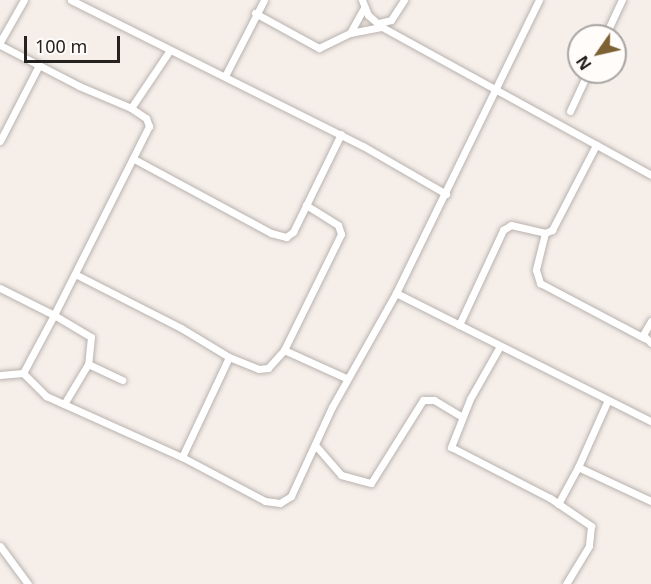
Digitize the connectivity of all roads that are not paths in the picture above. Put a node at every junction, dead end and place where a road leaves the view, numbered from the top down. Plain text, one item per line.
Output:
1 (24, 0) edge
2 (73, 0) edge
3 (264, 0) edge
4 (362, 0) edge
5 (404, 0) edge
6 (539, 0) edge
7 (622, 0) edge
8 (364, 8) junction
9 (255, 13) junction
10 (611, 24) edge
11 (381, 25) junction
12 (350, 33) junction
13 (145, 37) junction
14 (0, 43) edge
15 (168, 53) junction
16 (186, 57) junction
17 (39, 65) junction
18 (225, 76) junction
19 (582, 84) edge
20 (495, 90) junction
21 (132, 108) junction
22 (570, 111) dead end
23 (341, 134) junction
24 (0, 141) edge
25 (596, 145) junction
26 (134, 159) junction
27 (651, 175) edge
28 (446, 194) junction
29 (306, 205) junction
30 (545, 233) junction
31 (77, 275) junction
32 (0, 288) edge
33 (396, 293) junction
34 (54, 315) junction
35 (651, 321) edge
36 (459, 325) junction
37 (644, 338) junction
38 (651, 343) edge
39 (500, 346) junction
40 (284, 350) junction
41 (229, 357) junction
42 (88, 364) junction
43 (1, 373) edge
44 (23, 373) junction
45 (346, 378) junction
46 (123, 380) dead end
47 (607, 402) junction
48 (64, 404) junction
49 (462, 417) junction
50 (651, 420) edge
51 (316, 446) junction
52 (182, 457) junction
53 (578, 468) junction
54 (651, 501) edge
55 (558, 504) junction
56 (0, 546) edge
57 (28, 584) edge
58 (566, 584) edge

1 - 14 street
2 - 13 street
3 - 9 street
4 - 8 street
5 - 11 street
6 - 20 street
7 - 10 street
8 - 11 street
8 - 12 street
9 - 12 street
9 - 18 street
11 - 12 street
11 - 20 street
13 - 15 street
13 - 16 street
14 - 17 street
15 - 16 street
15 - 21 street
16 - 18 street
17 - 21 street
17 - 24 street
18 - 23 street
19 - 22 street
20 - 25 street
20 - 28 street
21 - 26 street
23 - 28 street
23 - 29 street
25 - 27 street
25 - 30 street
26 - 29 street
26 - 31 street
28 - 33 street
29 - 40 street
30 - 36 street
30 - 37 street
31 - 34 street
31 - 41 street
32 - 34 street
33 - 36 street
33 - 45 street
34 - 42 street
34 - 44 street
35 - 37 street
36 - 39 street
37 - 38 street
39 - 47 street
39 - 49 street
40 - 41 street
40 - 45 street
41 - 52 street
42 - 46 street
42 - 48 street
43 - 44 street
44 - 48 street
45 - 51 street
47 - 50 street
47 - 53 street
48 - 52 street
49 - 51 street
49 - 55 street
51 - 52 street
53 - 54 street
53 - 55 street
55 - 58 street
56 - 57 street

